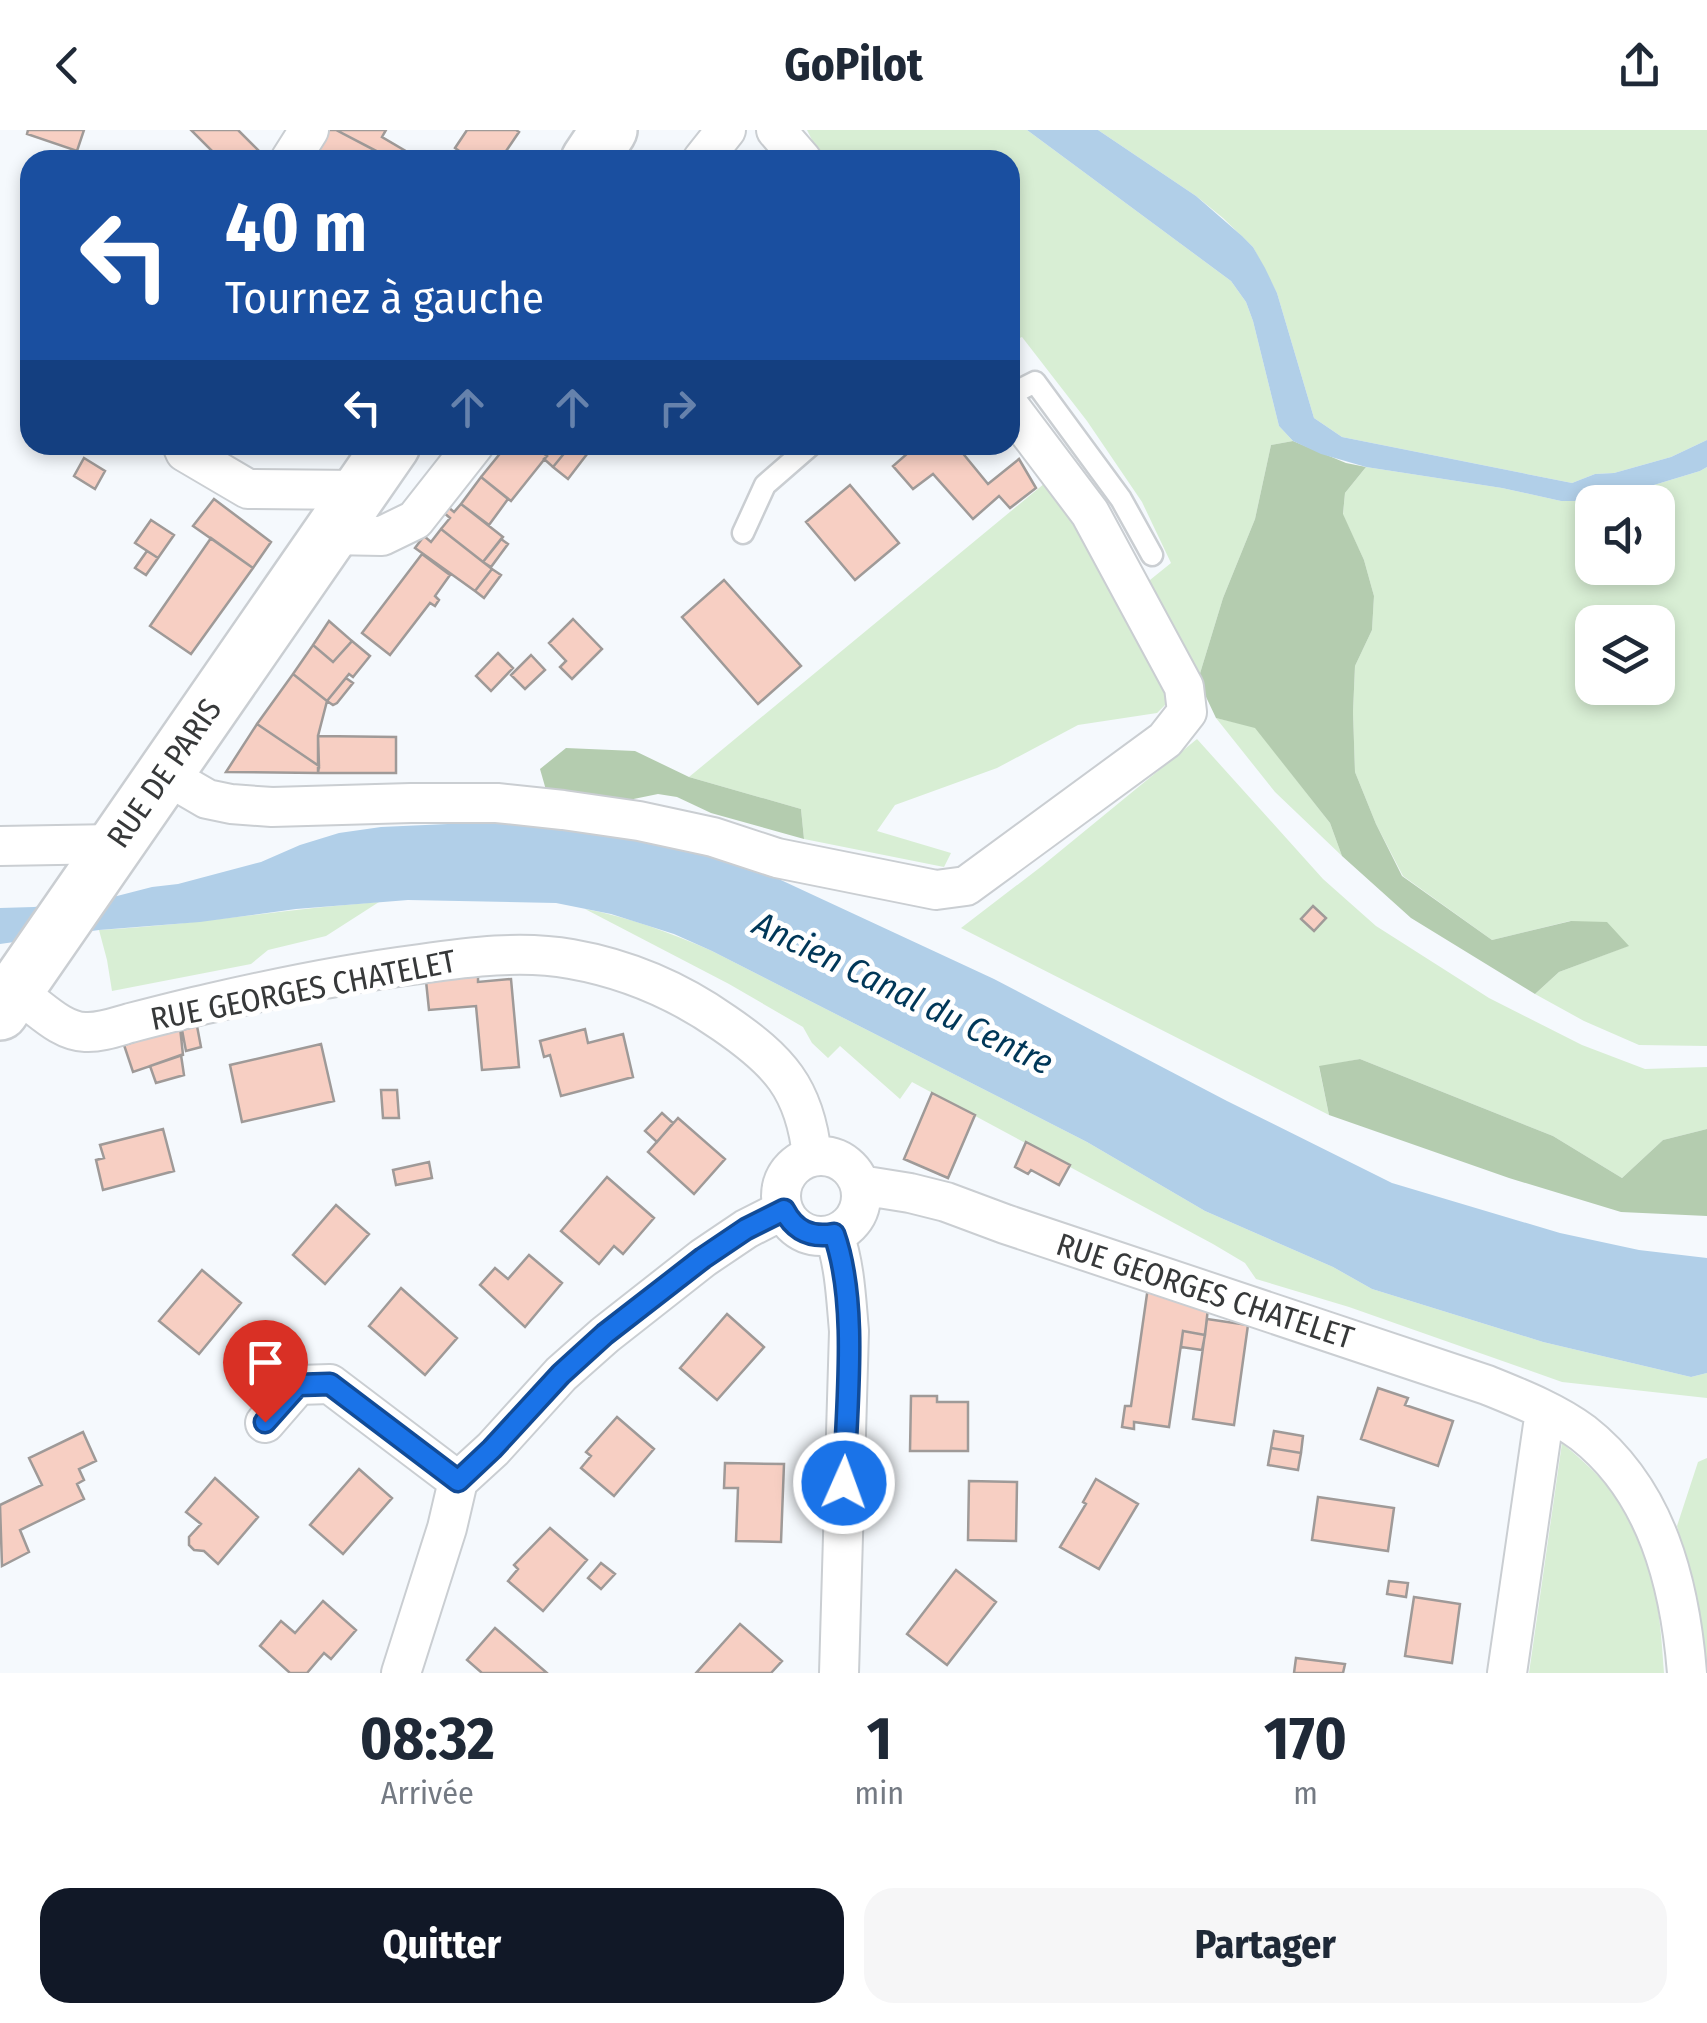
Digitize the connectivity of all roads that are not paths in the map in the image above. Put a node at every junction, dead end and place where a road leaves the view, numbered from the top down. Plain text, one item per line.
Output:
1 (726, 130) edge
2 (776, 130) edge
3 (710, 150) edge
4 (793, 150) edge
5 (1020, 390) edge
6 (1020, 420) edge
7 (190, 455) edge
8 (385, 455) edge
9 (466, 455) edge
10 (798, 455) edge
11 (360, 490) junction
12 (743, 532) dead end
13 (329, 535) junction
14 (1152, 554) dead end
15 (164, 774) junction
16 (0, 846) edge
17 (104, 860) junction
18 (12, 994) edge
19 (812, 1156) junction
20 (860, 1186) junction
21 (784, 1210) junction
22 (834, 1234) junction
23 (1546, 1411) junction
24 (265, 1422) dead end
25 (458, 1481) junction
26 (401, 1673) edge
27 (839, 1673) edge
28 (1507, 1673) edge
29 (1687, 1673) edge

1 - 3 street
2 - 4 street
5 - 14 lane
6 - 15 street
7 - 11 street
8 - 11 main road, RUE DE PARIS
9 - 13 street
10 - 12 lane
11 - 13 main road, RUE DE PARIS
13 - 15 main road, RUE DE PARIS
15 - 17 main road, RUE DE PARIS
16 - 17 street
17 - 18 main road, RUE DE PARIS
18 - 19 street, RUE GEORGES CHATELET
19 - 20 street
19 - 21 street
20 - 22 street
20 - 23 street, RUE GEORGES CHATELET
21 - 22 street
21 - 25 street
22 - 27 street
23 - 28 street
23 - 29 street, RUE GEORGES CHATELET
24 - 25 street
25 - 26 street

